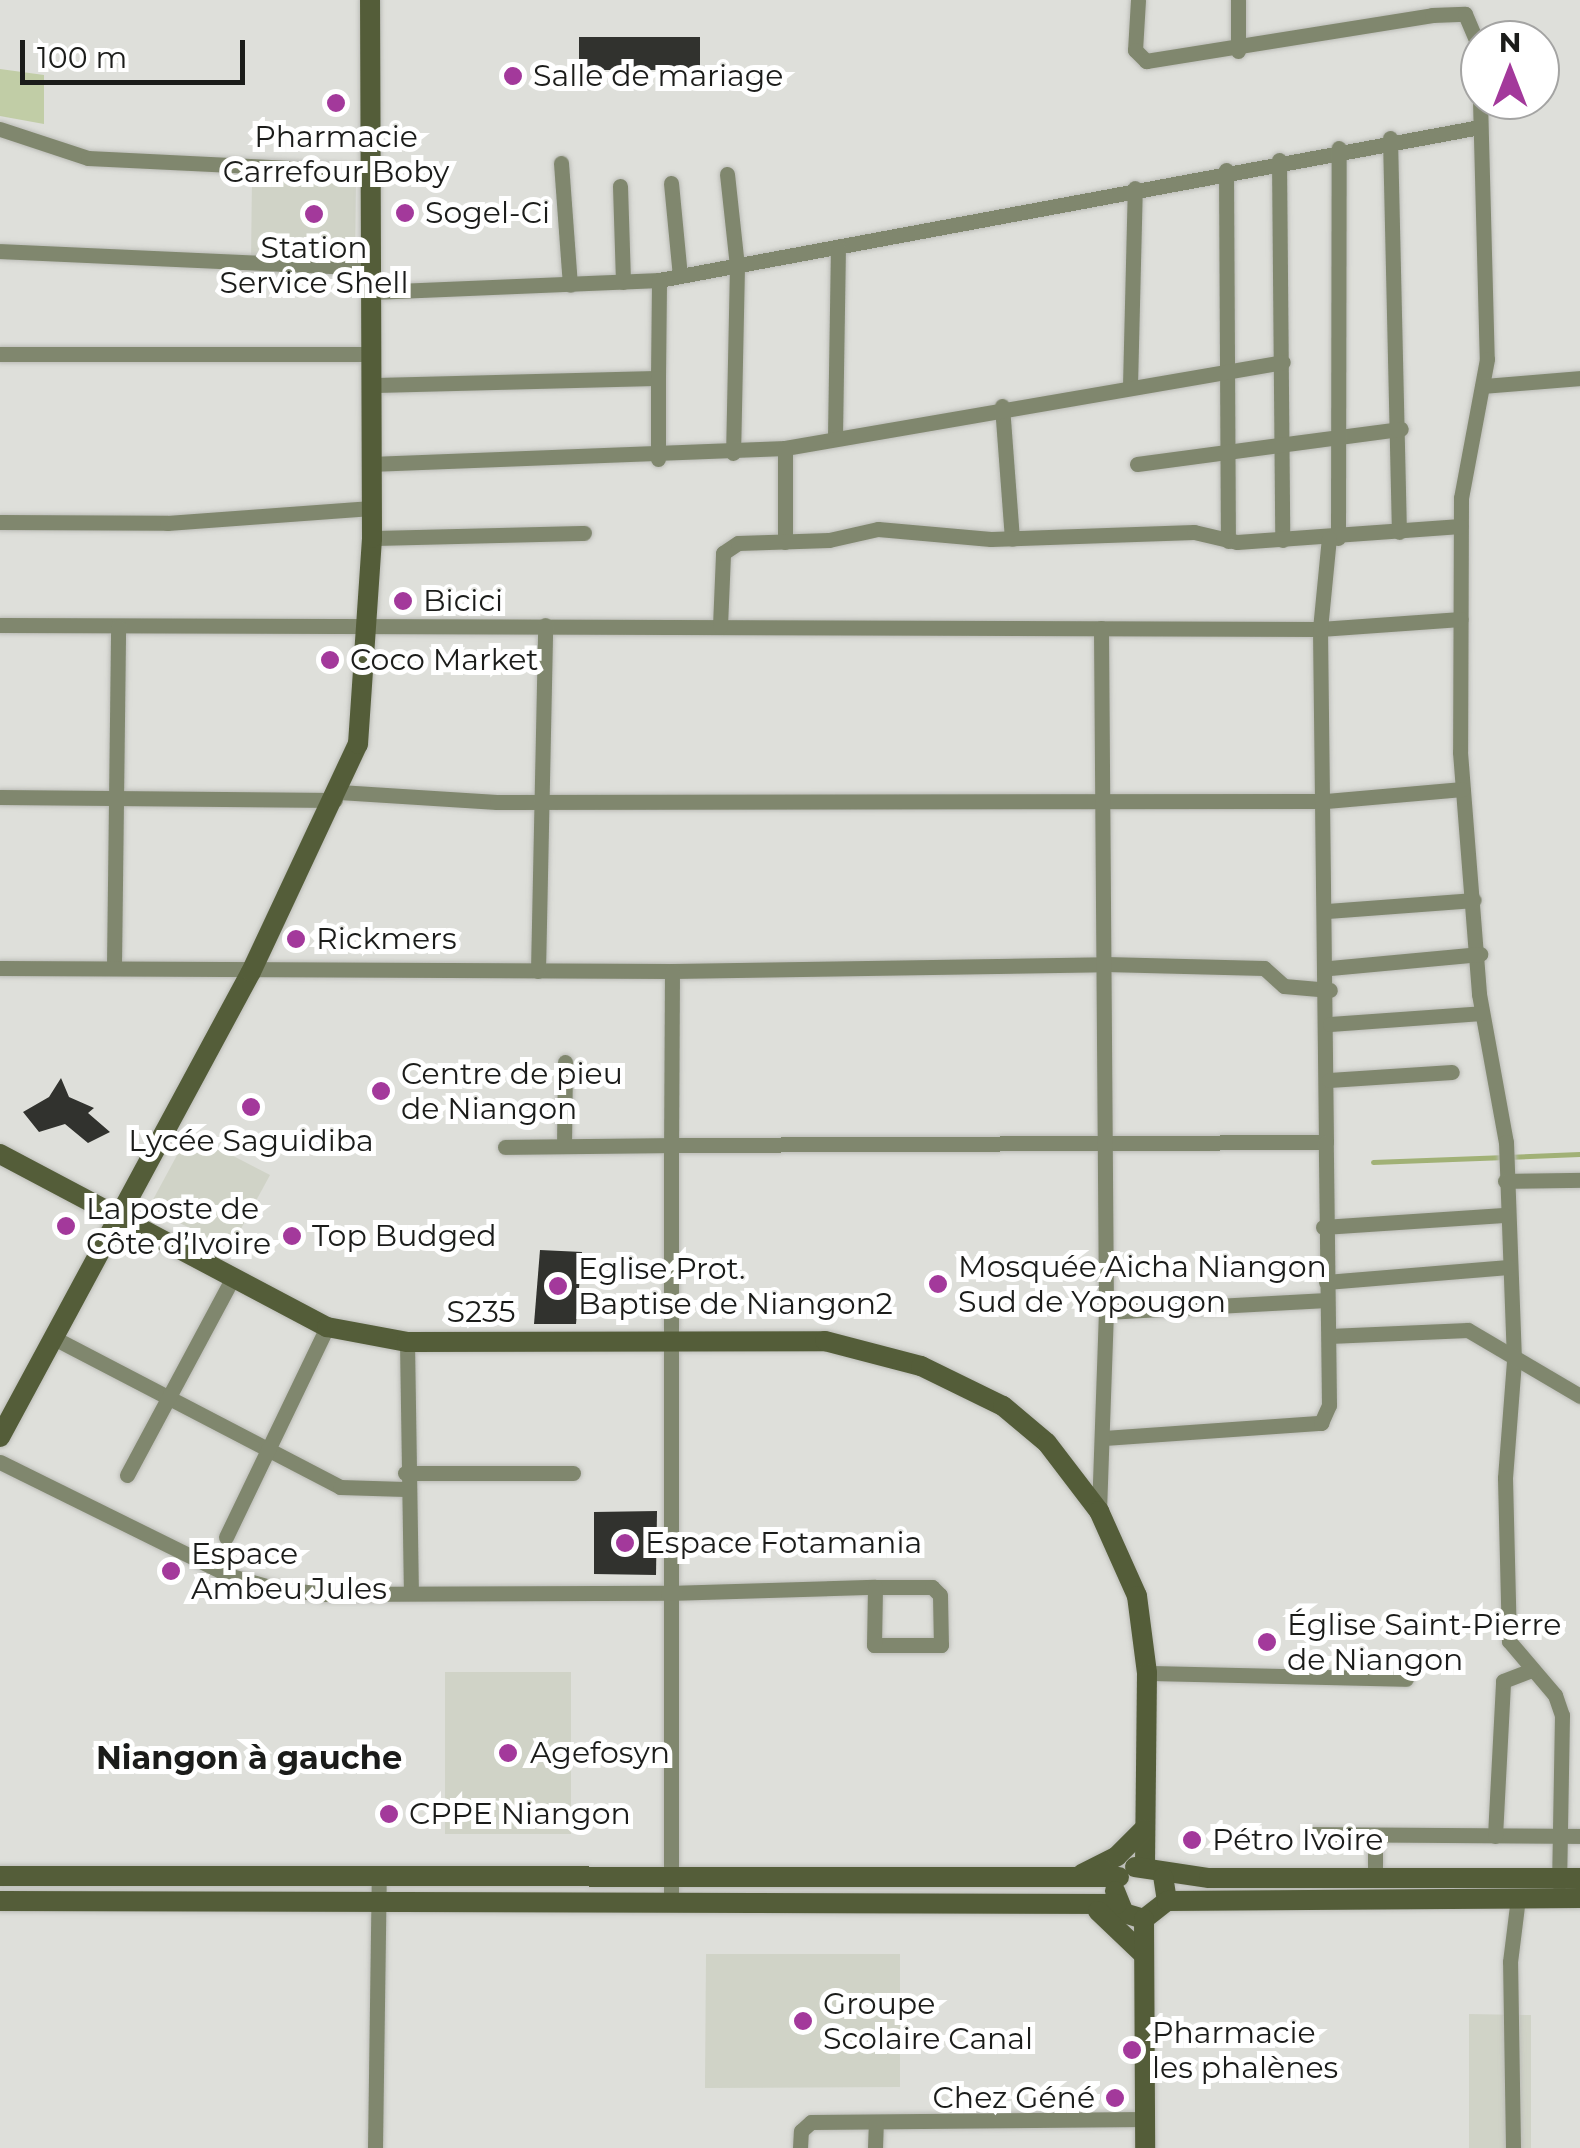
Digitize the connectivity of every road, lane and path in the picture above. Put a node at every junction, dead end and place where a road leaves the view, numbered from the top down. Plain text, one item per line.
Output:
1 (370, 0) edge
2 (1138, 0) edge
3 (1238, 0) edge
4 (1468, 20) edge
5 (1238, 51) junction
6 (1480, 120) edge
7 (1480, 126) junction
8 (0, 129) edge
9 (1390, 138) junction
10 (1340, 148) junction
11 (1279, 160) junction
12 (561, 163) dead end
13 (1226, 170) junction
14 (372, 172) junction
15 (726, 174) dead end
16 (671, 182) dead end
17 (620, 186) dead end
18 (1135, 188) junction
19 (838, 247) junction
20 (0, 251) edge
21 (737, 266) junction
22 (374, 268) junction
23 (680, 276) junction
24 (659, 280) junction
25 (623, 282) junction
26 (570, 285) junction
27 (374, 292) junction
28 (0, 354) edge
29 (374, 354) junction
30 (1283, 362) junction
31 (1228, 370) junction
32 (658, 378) junction
33 (1580, 378) edge
34 (373, 385) junction
35 (1130, 386) junction
36 (1483, 386) junction
37 (1002, 406) junction
38 (1401, 430) junction
39 (1341, 435) junction
40 (835, 436) junction
41 (1283, 446) junction
42 (785, 448) junction
43 (733, 453) junction
44 (1228, 455) junction
45 (658, 458) junction
46 (372, 464) junction
47 (1137, 464) dead end
48 (371, 508) junction
49 (0, 522) edge
50 (1460, 526) junction
51 (1399, 532) junction
52 (584, 533) dead end
53 (372, 538) junction
54 (1334, 538) junction
55 (1012, 539) junction
56 (1282, 540) junction
57 (1228, 541) junction
58 (785, 542) junction
59 (1461, 619) junction
60 (370, 622) junction
61 (545, 625) junction
62 (0, 626) edge
63 (720, 626) junction
64 (118, 627) junction
65 (1101, 628) junction
66 (1320, 629) junction
67 (1462, 789) junction
68 (0, 796) edge
69 (337, 796) junction
70 (1104, 797) junction
71 (116, 798) junction
72 (544, 799) junction
73 (1326, 801) junction
74 (1474, 900) junction
75 (1328, 912) junction
76 (1480, 954) junction
77 (114, 964) junction
78 (1105, 964) junction
79 (0, 968) edge
80 (1330, 968) junction
81 (251, 972) junction
82 (538, 972) junction
83 (672, 972) junction
84 (1330, 990) junction
85 (1482, 1013) junction
86 (1330, 1024) junction
87 (565, 1062) dead end
88 (1452, 1072) dead end
89 (1329, 1080) junction
90 (1326, 1142) junction
91 (1105, 1143) junction
92 (671, 1144) junction
93 (505, 1146) dead end
94 (564, 1146) junction
95 (0, 1154) edge
96 (1505, 1166) junction
97 (1580, 1180) edge
98 (1504, 1215) junction
99 (121, 1218) junction
100 (1323, 1227) junction
101 (1508, 1266) junction
102 (231, 1281) junction
103 (1326, 1282) junction
104 (1328, 1300) junction
105 (1106, 1312) junction
106 (327, 1326) junction
107 (1329, 1336) junction
108 (54, 1338) junction
109 (407, 1342) junction
110 (670, 1344) junction
111 (1514, 1361) junction
112 (168, 1396) junction
113 (1580, 1396) edge
114 (0, 1437) edge
115 (1104, 1438) junction
116 (267, 1454) junction
117 (0, 1462) edge
118 (573, 1473) dead end
119 (127, 1475) dead end
120 (405, 1481) junction
121 (1098, 1511) junction
122 (226, 1537) dead end
123 (875, 1587) junction
124 (412, 1592) junction
125 (668, 1592) junction
126 (1531, 1670) junction
127 (1147, 1673) junction
128 (1406, 1680) dead end
129 (1144, 1829) junction
130 (1309, 1834) dead end
131 (1496, 1836) junction
132 (1559, 1836) junction
133 (1580, 1836) edge
134 (1374, 1837) junction
135 (1154, 1872) junction
136 (0, 1876) edge
137 (672, 1877) junction
138 (379, 1878) junction
139 (1071, 1878) junction
140 (1120, 1878) junction
141 (1375, 1878) junction
142 (1570, 1888) edge
143 (1518, 1898) junction
144 (0, 1901) edge
145 (1167, 1901) junction
146 (378, 1902) junction
147 (671, 1902) junction
148 (1087, 1904) junction
149 (1118, 1904) junction
150 (1144, 1919) junction
151 (1143, 1954) junction
152 (1145, 2119) junction
153 (876, 2124) junction
154 (375, 2148) edge
155 (800, 2148) edge
156 (876, 2148) edge
157 (1144, 2148) edge
158 (1513, 2148) edge

1 - 14 street
2 - 5 street
3 - 5 street
4 - 5 street
6 - 7 street
7 - 9 street
7 - 36 street
8 - 14 street
9 - 10 street
9 - 38 street
10 - 11 street
10 - 39 street
11 - 13 street
11 - 30 street
12 - 26 street
13 - 18 street
13 - 31 street
14 - 22 street
15 - 21 street
16 - 23 street
17 - 25 street
18 - 19 street
18 - 35 street
19 - 21 street
19 - 40 street
20 - 22 street
21 - 23 street
21 - 43 street
22 - 27 street
23 - 24 street
24 - 25 street
24 - 32 street
25 - 26 street
26 - 27 street
27 - 29 street
28 - 29 street
29 - 34 street
30 - 31 street
30 - 41 street
31 - 35 street
31 - 44 street
32 - 34 street
32 - 45 street
33 - 36 street
34 - 46 street
35 - 37 street
36 - 50 street
37 - 40 street
37 - 55 street
38 - 39 street
38 - 51 street
39 - 41 street
39 - 54 street
40 - 42 street
41 - 44 street
41 - 56 street
42 - 43 street
42 - 58 street
43 - 45 street
44 - 47 street
44 - 57 street
45 - 46 street
46 - 48 street
48 - 49 street
48 - 53 street
50 - 51 street
50 - 59 street
51 - 54 street
52 - 53 street
53 - 60 street
54 - 56 street
54 - 66 street
55 - 57 street
55 - 58 street
56 - 57 street
58 - 63 street
59 - 66 street
59 - 67 street
60 - 61 street
60 - 64 street
60 - 69 street
61 - 63 street
61 - 72 street
62 - 64 street
63 - 65 street
64 - 71 street
65 - 66 street
65 - 70 street
66 - 73 street
67 - 73 street
67 - 74 street
68 - 71 street
69 - 71 street
69 - 72 street
69 - 81 street
70 - 72 street
70 - 73 street
70 - 78 street
71 - 77 street
72 - 82 street
73 - 75 street
74 - 75 street
74 - 76 street
75 - 80 street
76 - 80 street
76 - 85 street
77 - 79 street
77 - 81 street
78 - 83 street
78 - 84 street
78 - 91 street
80 - 84 street
81 - 82 street
81 - 99 street
82 - 83 street
83 - 92 street
84 - 86 street
85 - 86 street
85 - 96 street
86 - 89 street
87 - 94 street
88 - 89 street
89 - 90 street
90 - 91 street
90 - 100 street
91 - 92 street
91 - 105 street
92 - 94 street
92 - 110 street
93 - 94 street
95 - 99 street, S235
96 - 97 street
96 - 98 street
98 - 100 street
98 - 101 street
99 - 102 street, S235
99 - 108 street
100 - 103 street
101 - 103 street
101 - 111 street
102 - 106 street, S235
102 - 112 street
103 - 104 street
104 - 105 street
104 - 107 street
105 - 115 street
106 - 109 street, S235
106 - 116 street
107 - 111 street
107 - 115 street
108 - 112 street
108 - 114 street
109 - 110 street, S235
109 - 120 street
110 - 121 street, S235
110 - 125 street
111 - 113 street
111 - 126 street
112 - 116 street
112 - 119 street
115 - 121 street
116 - 120 street
116 - 122 street
117 - 124 street
118 - 120 street
120 - 124 street
121 - 127 street, S235
123 - 123 street
123 - 125 street
124 - 125 street
125 - 137 street
126 - 131 street
126 - 132 street
127 - 128 street
127 - 129 street, S235
129 - 135 street, S235
129 - 139 street
130 - 134 street
131 - 132 street
131 - 134 street
132 - 133 street
132 - 142 street
134 - 141 street
135 - 140 street
135 - 141 street
135 - 145 street, S235
136 - 138 street
137 - 138 street
137 - 139 street
137 - 147 street
138 - 146 street
139 - 140 street
140 - 149 street
141 - 142 street
142 - 143 street
143 - 145 street
143 - 158 street
144 - 146 street
145 - 150 street
146 - 147 street
146 - 154 street
147 - 148 street
148 - 149 street
148 - 151 street
149 - 150 street
150 - 151 street
151 - 152 street
152 - 153 street
152 - 157 street
153 - 155 street
153 - 156 street

